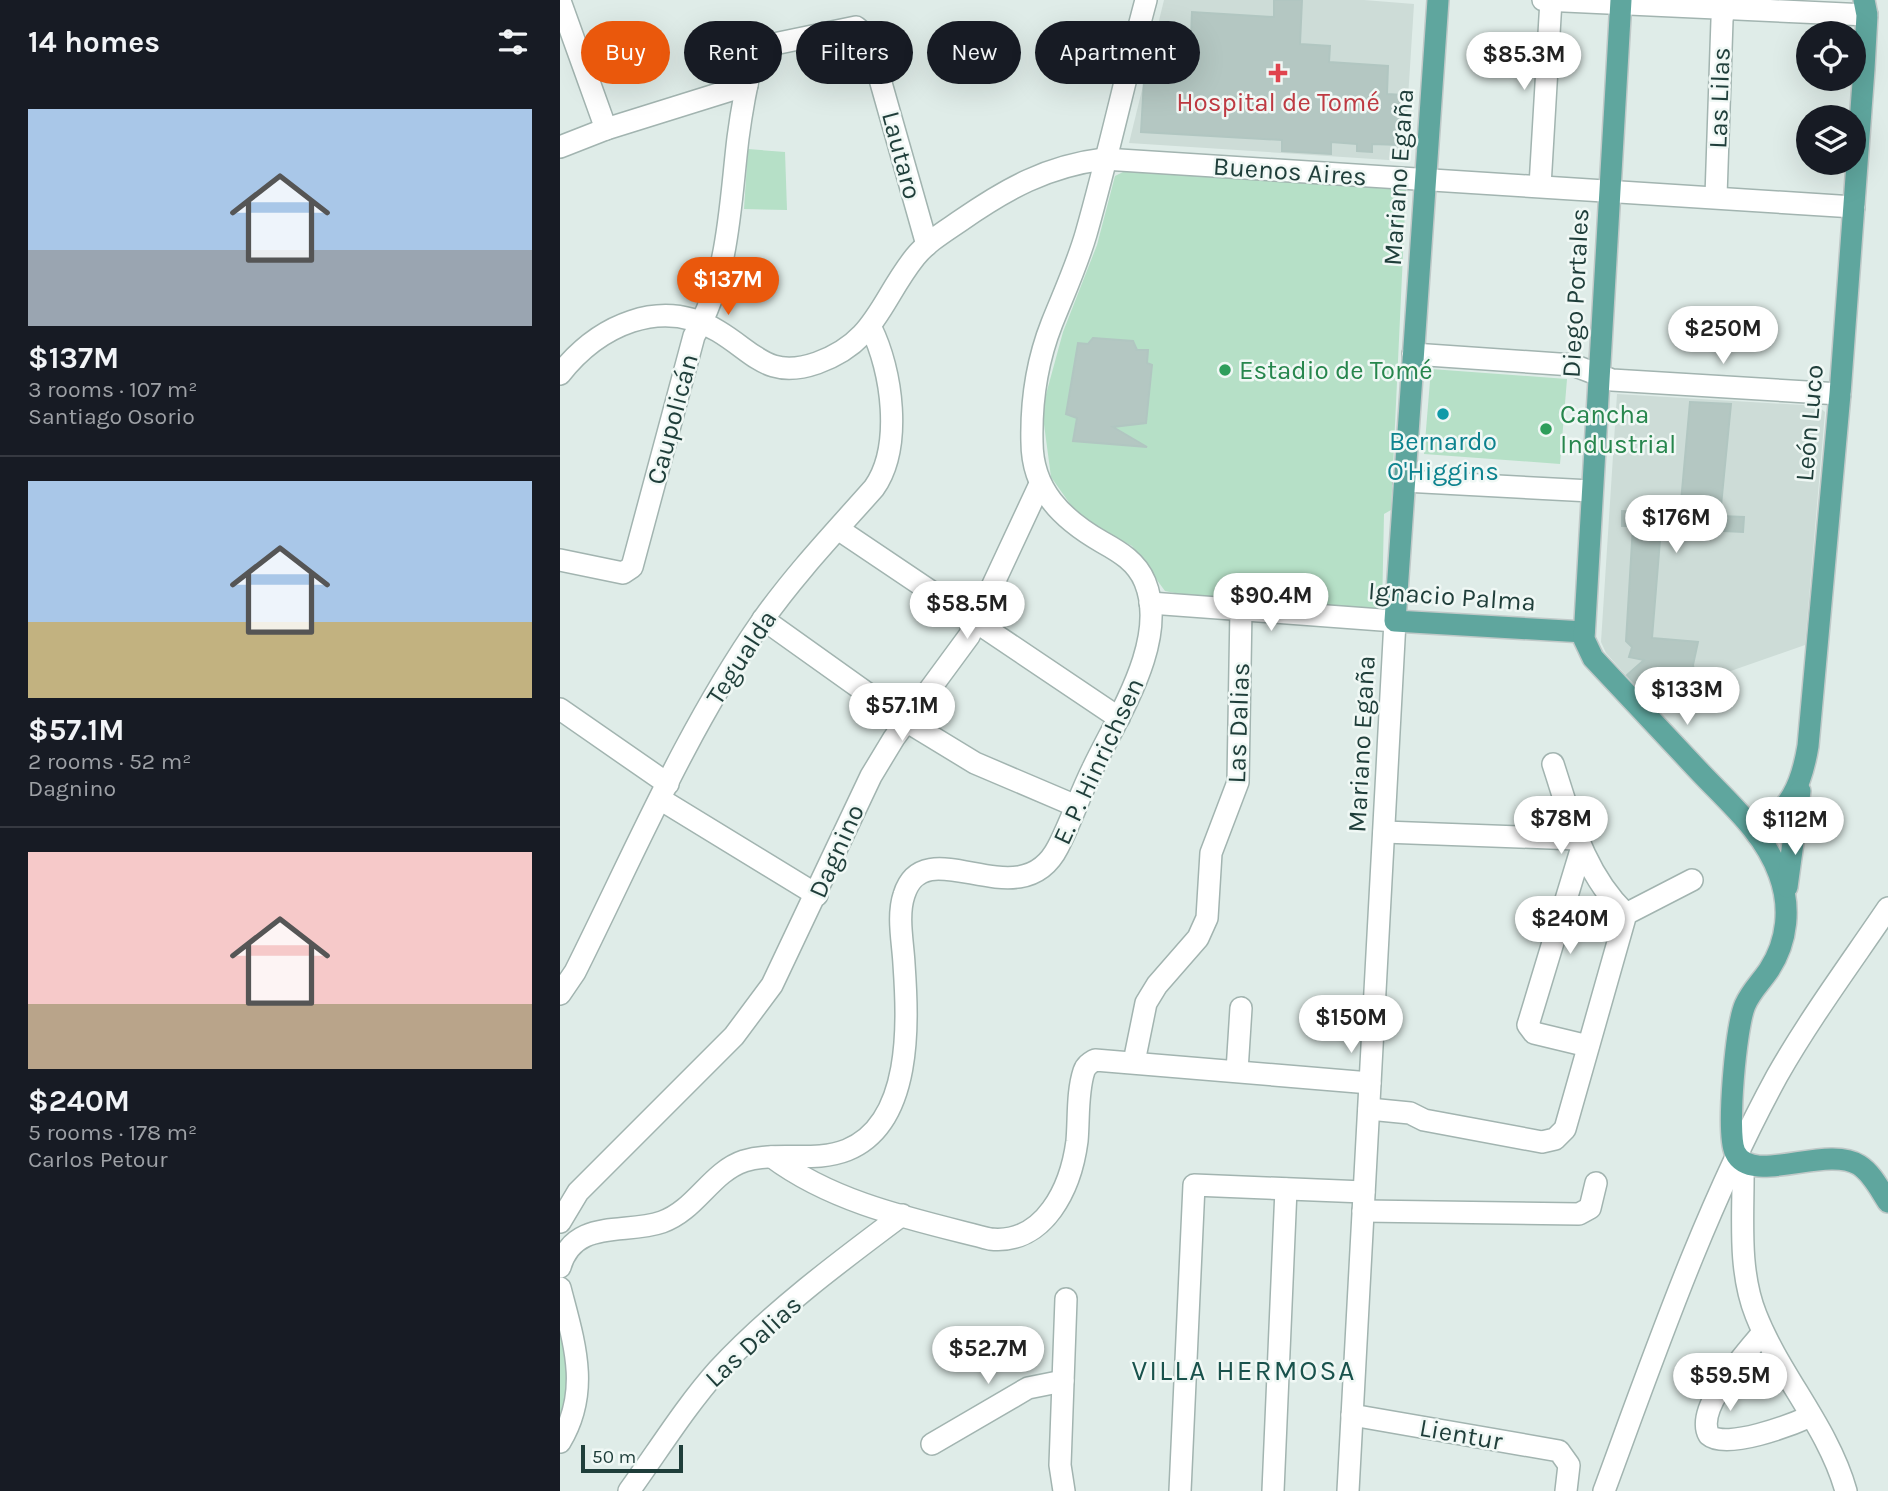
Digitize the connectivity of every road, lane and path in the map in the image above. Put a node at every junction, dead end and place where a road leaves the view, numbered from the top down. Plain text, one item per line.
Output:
1 (1146, 0) edge
2 (1438, 0) edge
3 (1543, 0) edge
4 (1551, 0) edge
5 (560, 1) edge
6 (1620, 2) edge
7 (1724, 4) edge
8 (1866, 8) edge
9 (782, 40) edge
10 (747, 85) joint
11 (606, 129) junction
12 (560, 147) edge
13 (1104, 159) junction
14 (1426, 179) junction
15 (1540, 186) junction
16 (1608, 191) junction
17 (1716, 196) junction
18 (1854, 207) junction
19 (927, 245) junction
20 (701, 323) junction
21 (871, 328) junction
22 (1413, 354) junction
23 (560, 374) edge
24 (1598, 375) junction
25 (1840, 394) junction
26 (1404, 481) junction
27 (1040, 484) junction
28 (1591, 491) junction
29 (838, 529) junction
30 (560, 561) edge
31 (1150, 603) junction
32 (1241, 609) junction
33 (763, 619) junction
34 (1395, 621) junction
35 (976, 622) junction
36 (1584, 632) junction
37 (560, 709) edge
38 (1119, 718) junction
39 (906, 721) junction
40 (1553, 764) dead end
41 (1801, 782) junction
42 (664, 791) junction
43 (1076, 806) junction
44 (1384, 832) junction
45 (1757, 834) junction
46 (1579, 844) junction
47 (1692, 880) dead end
48 (817, 895) junction
49 (1786, 900) junction
50 (1888, 908) edge
51 (1626, 914) junction
52 (560, 992) edge
53 (1241, 1008) dead end
54 (1588, 1046) junction
55 (1134, 1062) junction
56 (1237, 1071) junction
57 (1370, 1083) junction
58 (1369, 1116) junction
59 (772, 1157) junction
60 (1741, 1160) junction
61 (1595, 1183) dead end
62 (585, 1184) junction
63 (1286, 1189) junction
64 (560, 1201) edge
65 (1364, 1201) junction
66 (1888, 1202) edge
67 (902, 1215) junction
68 (560, 1222) edge
69 (562, 1252) edge
70 (560, 1288) edge
71 (1066, 1299) dead end
72 (1763, 1332) junction
73 (1063, 1381) junction
74 (1352, 1415) junction
75 (1811, 1416) junction
76 (560, 1442) edge
77 (932, 1444) dead end
78 (629, 1491) edge
79 (1064, 1491) edge
80 (1072, 1491) edge
81 (1081, 1491) edge
82 (1180, 1491) edge
83 (1273, 1491) edge
84 (1348, 1491) edge
85 (1566, 1491) edge
86 (1604, 1491) edge
87 (1846, 1491) edge

1 - 13 street
2 - 14 main road, Mariano Egaña
3 - 4 street
4 - 6 street
4 - 15 street
5 - 11 street
6 - 7 street
6 - 16 main road, Diego Portales
7 - 8 street
7 - 17 street, Las Lilas
8 - 18 main road, León Luco
9 - 19 street, Lautaro
10 - 11 street
10 - 20 street, Caupolicán
11 - 12 street
13 - 14 street, Buenos Aires
13 - 19 street, Buenos Aires
13 - 27 street
14 - 15 street, Buenos Aires
14 - 22 main road, Mariano Egaña
15 - 16 street, Buenos Aires
16 - 17 street, Buenos Aires
16 - 24 main road, Diego Portales
17 - 18 street, Buenos Aires
18 - 25 main road, León Luco
19 - 21 street, Buenos Aires
20 - 21 street
20 - 23 street
20 - 30 street, Caupolicán
21 - 29 street, Tegualda
22 - 24 street
22 - 26 main road, Mariano Egaña
24 - 25 street
24 - 28 main road, Diego Portales
25 - 41 main road, León Luco
26 - 28 street
26 - 34 main road, Mariano Egaña
27 - 31 street
27 - 35 street, Dagnino
28 - 36 main road, Diego Portales
29 - 33 street, Tegualda
29 - 35 street
31 - 32 street, Ignacio Palma
31 - 38 street, E. P. Hinrichsen
32 - 34 street, Ignacio Palma
32 - 55 street, Las Dalias
33 - 39 street
33 - 42 street, Tegualda
34 - 36 main road, Ignacio Palma
34 - 44 street, Mariano Egaña
35 - 38 street
35 - 39 street, Dagnino
36 - 45 main road
37 - 42 street
38 - 43 street, E. P. Hinrichsen
39 - 43 street
39 - 48 street, Dagnino
40 - 46 street
41 - 45 main road, León Luco
41 - 49 main road
42 - 48 street
42 - 52 street, Tegualda
43 - 59 street, E. P. Hinrichsen
44 - 46 street
44 - 57 street, Mariano Egaña
45 - 49 main road
46 - 51 street
46 - 54 street
47 - 51 street
48 - 62 street, Dagnino
49 - 60 main road
50 - 60 street
51 - 54 street
53 - 56 street
54 - 58 street
55 - 56 street
55 - 67 street
56 - 57 street
57 - 58 street, Mariano Egaña
58 - 65 street, Mariano Egaña
59 - 67 street
59 - 69 street, E. P. Hinrichsen
60 - 66 main road
60 - 72 street
60 - 86 street
61 - 65 street
62 - 64 street, Dagnino
62 - 68 street, Dagnino
63 - 65 street
63 - 82 street
63 - 83 street
65 - 74 street, Mariano Egaña
67 - 78 street, Las Dalias
70 - 76 street
71 - 73 street
72 - 75 street
72 - 75 street
73 - 77 street
73 - 79 street
74 - 84 street, Mariano Egaña
74 - 85 street, Lientur
75 - 87 street
80 - 81 street

